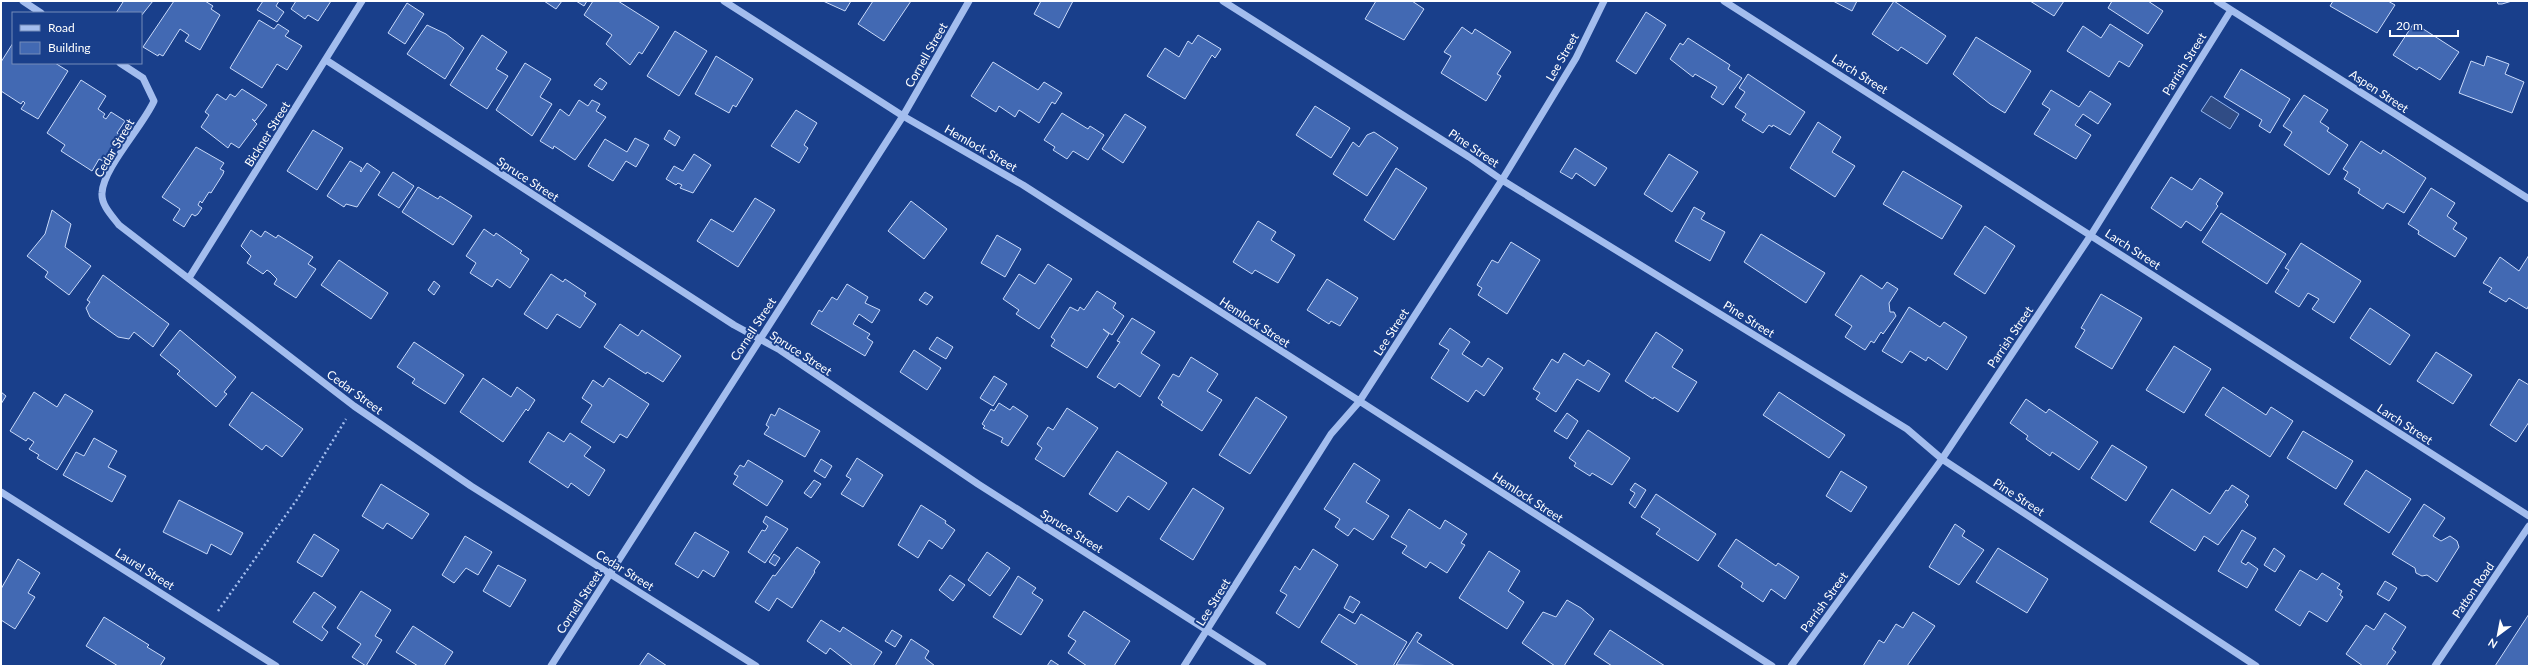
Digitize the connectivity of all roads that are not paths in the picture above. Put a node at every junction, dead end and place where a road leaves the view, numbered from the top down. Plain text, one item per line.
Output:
1 (22, 1) edge
2 (362, 1) edge
3 (724, 1) edge
4 (969, 1) edge
5 (1223, 1) edge
6 (1604, 1) edge
7 (1724, 1) edge
8 (2217, 1) edge
9 (2231, 10) junction
10 (40, 12) edge
11 (326, 60) junction
12 (122, 64) edge
13 (903, 116) junction
14 (1502, 180) junction
15 (2529, 200) edge
16 (2091, 235) junction
17 (189, 278) junction
18 (760, 339) junction
19 (1359, 402) junction
20 (1942, 459) junction
21 (1, 493) edge
22 (2529, 516) edge
23 (2529, 526) edge
24 (611, 573) junction
25 (1208, 630) junction
26 (276, 666) edge
27 (551, 666) edge
28 (756, 666) edge
29 (1184, 666) edge
30 (1263, 666) edge
31 (1772, 666) edge
32 (1791, 666) edge
33 (2256, 666) edge
34 (2435, 666) edge

1 - 10 street
2 - 11 street, Bickner Street
3 - 13 street, Hemlock Street
4 - 13 street, Cornell Street
5 - 14 street, Pine Street
6 - 14 street, Lee Street
7 - 16 street, Larch Street
8 - 9 street, Aspen Street
9 - 15 street, Aspen Street
9 - 16 street, Parrish Street
11 - 17 street, Bickner Street
11 - 18 street, Spruce Street
12 - 17 street, Cedar Street
13 - 18 street, Cornell Street
13 - 19 street, Hemlock Street
14 - 19 street, Lee Street
14 - 20 street, Pine Street
16 - 20 street, Parrish Street
16 - 22 street, Larch Street
17 - 24 street, Cedar Street
18 - 24 street, Cornell Street
18 - 25 street, Spruce Street
19 - 25 street, Lee Street
19 - 31 street, Hemlock Street
20 - 32 street, Parrish Street
20 - 33 street, Pine Street
21 - 26 street, Laurel Street
23 - 34 street, Patton Road
24 - 27 street, Cornell Street
24 - 28 street, Cedar Street
25 - 29 street, Lee Street
25 - 30 street, Spruce Street

